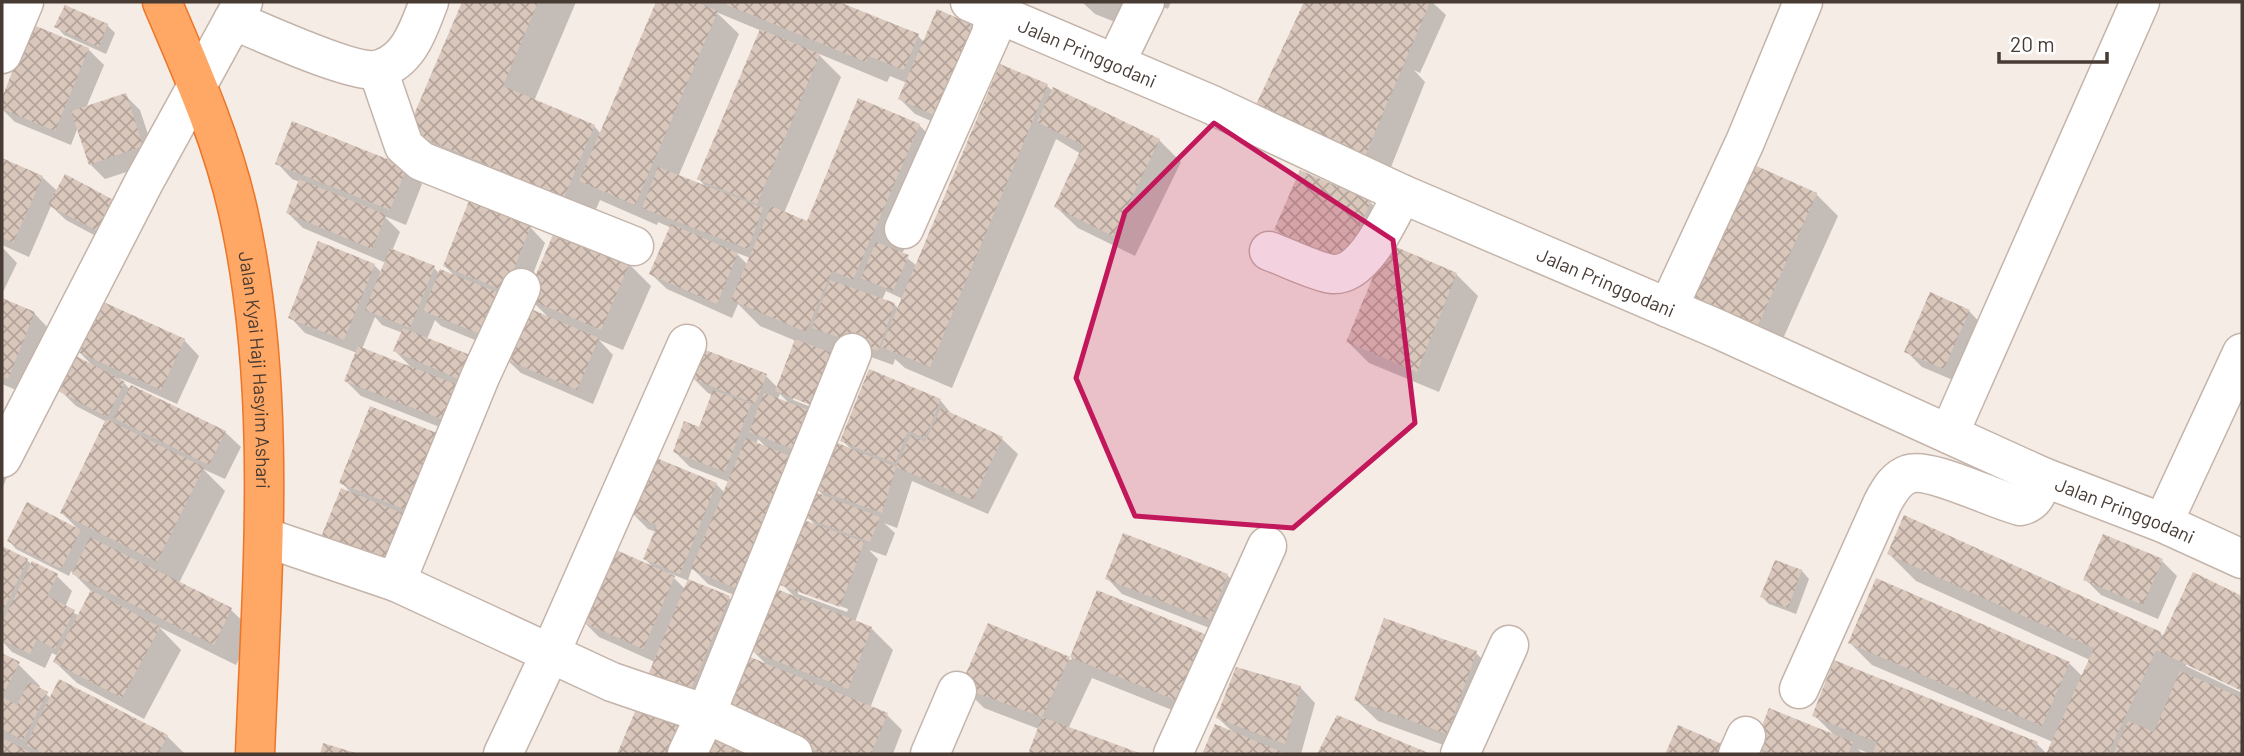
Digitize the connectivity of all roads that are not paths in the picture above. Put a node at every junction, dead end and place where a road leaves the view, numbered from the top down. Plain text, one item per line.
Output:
1 (24, 2) edge
2 (162, 2) edge
3 (429, 2) edge
4 (1145, 2) edge
5 (1803, 2) edge
6 (2140, 2) edge
7 (983, 7) edge
8 (238, 11) edge
9 (2, 54) edge
10 (1115, 64) junction
11 (378, 70) junction
12 (197, 85) junction
13 (1402, 194) junction
14 (904, 229) dead end
15 (634, 246) dead end
16 (1269, 251) dead end
17 (521, 288) dead end
18 (1668, 308) junction
19 (687, 344) dead end
20 (2242, 353) edge
21 (852, 354) dead end
22 (13, 410) edge
23 (1949, 434) junction
24 (2, 458) edge
25 (2043, 477) junction
26 (2163, 523) junction
27 (264, 537) junction
28 (1268, 546) dead end
29 (2242, 559) edge
30 (396, 582) junction
31 (1509, 645) dead end
32 (550, 654) junction
33 (1799, 689) dead end
34 (957, 691) dead end
35 (706, 714) junction
36 (255, 754) edge
37 (503, 754) edge
38 (687, 754) edge
39 (793, 754) edge
40 (930, 754) edge
41 (1173, 754) edge
42 (1460, 754) edge

1 - 9 street
2 - 12 highway, Jalan Kyai Haji Hasyim Ashari
3 - 11 street
4 - 10 street
5 - 18 street
6 - 23 street
7 - 10 street, Jalan Pringgodani
7 - 14 street
8 - 11 street
8 - 12 street
10 - 13 street, Jalan Pringgodani
11 - 15 street
12 - 22 street
12 - 27 highway, Jalan Kyai Haji Hasyim Ashari
13 - 16 street
13 - 18 street, Jalan Pringgodani
17 - 30 street
18 - 23 street, Jalan Pringgodani
19 - 32 street
20 - 26 street
21 - 35 street
22 - 24 street
23 - 25 street, Jalan Pringgodani
25 - 26 street, Jalan Pringgodani
25 - 33 street
26 - 29 street, Jalan Pringgodani
27 - 30 street
27 - 36 highway, Jalan Kyai Haji Hasyim Ashari
28 - 41 street
30 - 32 street
31 - 42 street
32 - 35 street
32 - 37 street
34 - 40 street
35 - 38 street
35 - 39 street

